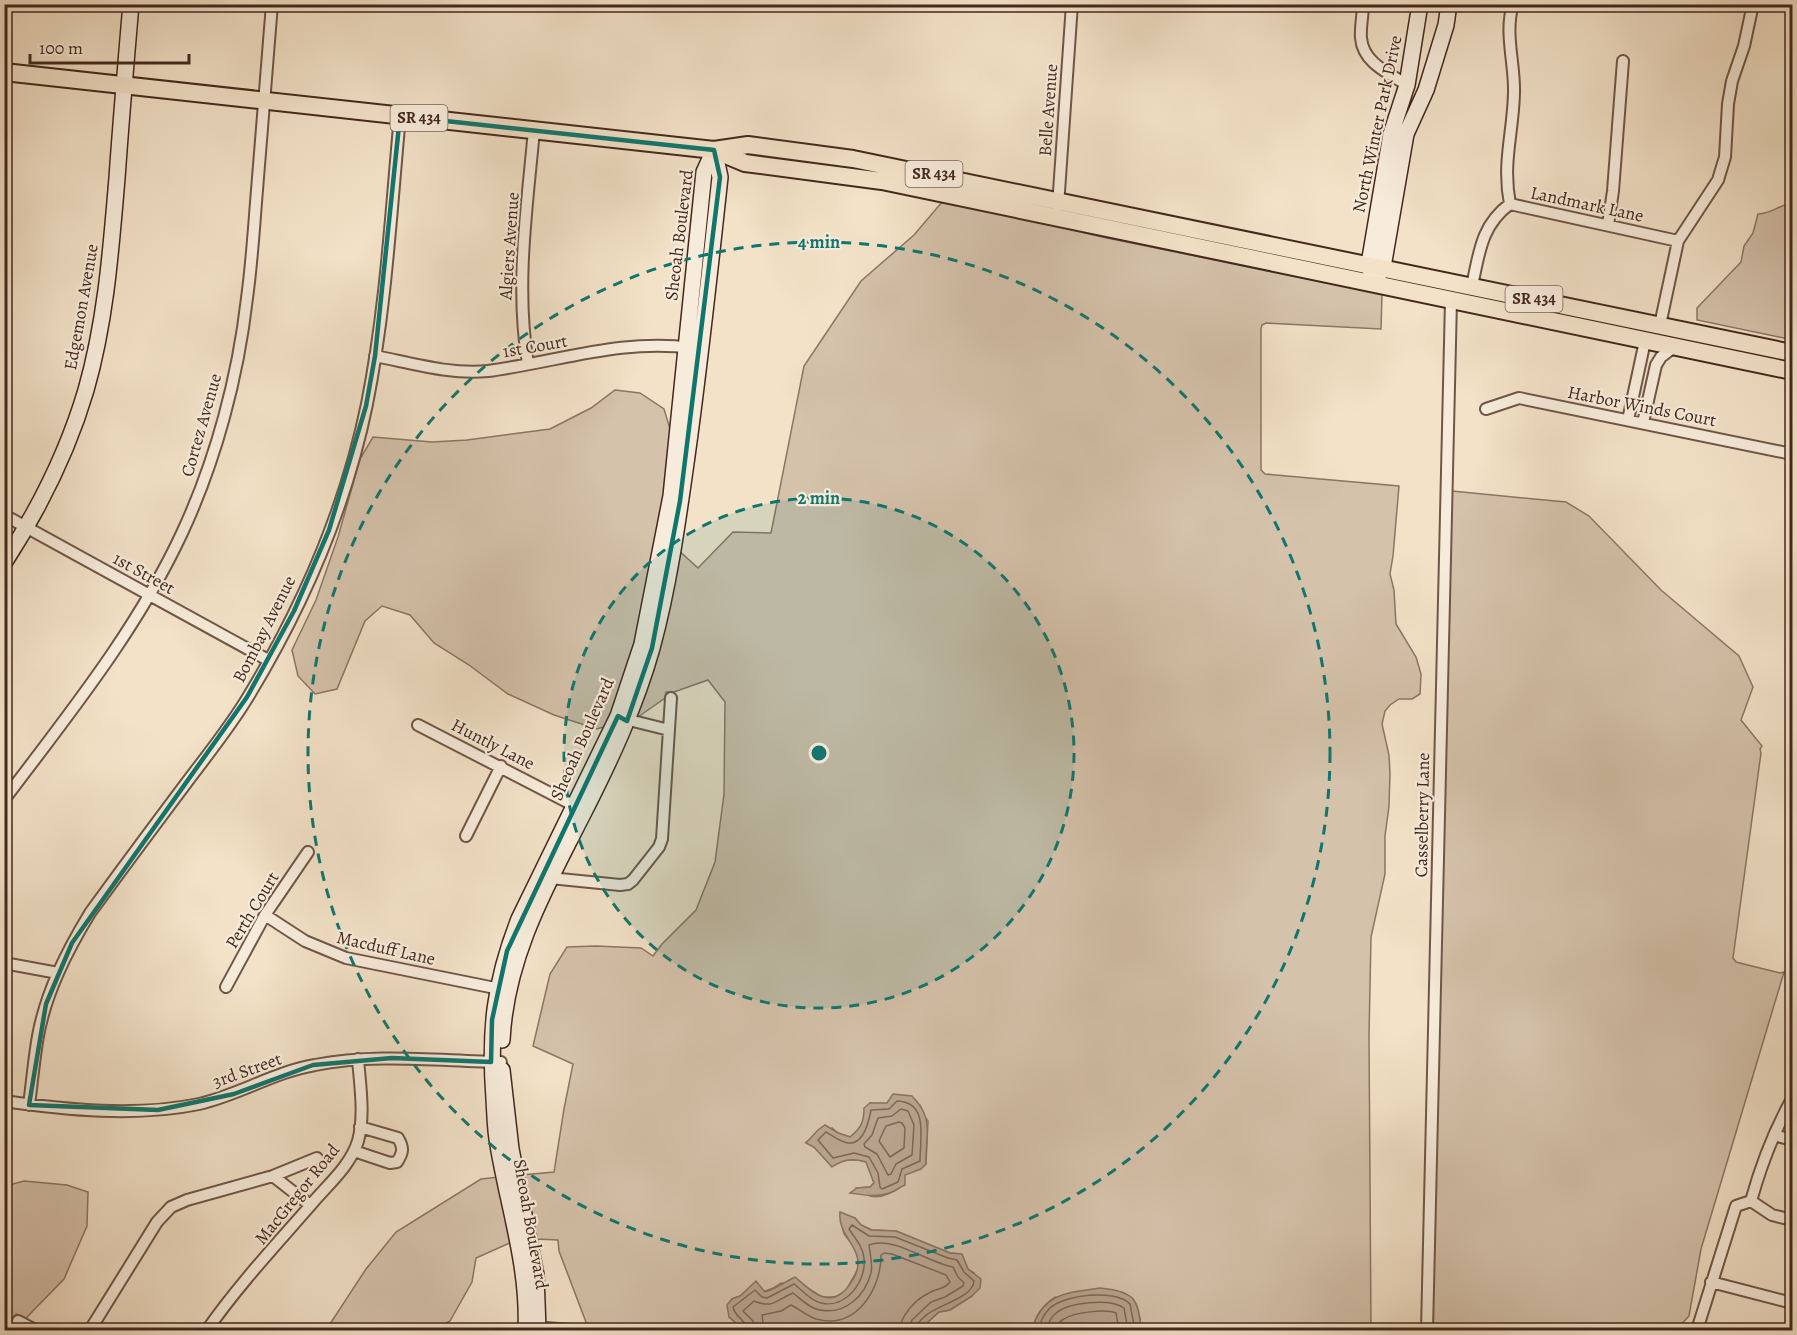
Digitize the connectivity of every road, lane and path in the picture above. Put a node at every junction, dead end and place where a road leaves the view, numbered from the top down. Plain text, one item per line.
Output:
1 (131, 4) edge
2 (272, 4) edge
3 (1072, 4) edge
4 (1364, 4) edge
5 (1420, 4) edge
6 (1449, 4) edge
7 (1513, 4) edge
8 (1753, 4) edge
9 (1623, 61) dead end
10 (4, 72) edge
11 (1407, 85) junction
12 (124, 86) junction
13 (264, 102) junction
14 (400, 116) junction
15 (534, 130) junction
16 (714, 150) junction
17 (1059, 200) junction
18 (1510, 204) junction
19 (1057, 218) junction
20 (1152, 220) junction
21 (1608, 225) junction
22 (1111, 230) junction
23 (1678, 241) junction
24 (1376, 266) junction
25 (1373, 284) junction
26 (1472, 286) junction
27 (1451, 300) junction
28 (1660, 325) junction
29 (1685, 331) junction
30 (1620, 336) junction
31 (1645, 341) junction
32 (685, 347) junction
33 (1674, 347) junction
34 (701, 349) junction
35 (1792, 353) edge
36 (375, 356) junction
37 (528, 364) junction
38 (1792, 371) edge
39 (1636, 385) junction
40 (1650, 388) junction
41 (1486, 409) dead end
42 (1628, 420) junction
43 (1643, 423) junction
44 (1792, 454) edge
45 (4, 516) edge
46 (26, 527) junction
47 (4, 563) edge
48 (149, 595) junction
49 (268, 660) junction
50 (671, 698) dead end
51 (622, 719) junction
52 (418, 725) dead end
53 (669, 730) junction
54 (501, 766) junction
55 (4, 800) edge
56 (580, 808) junction
57 (466, 836) dead end
58 (308, 852) dead end
59 (550, 878) junction
60 (265, 915) junction
61 (4, 963) edge
62 (58, 973) junction
63 (226, 987) dead end
64 (503, 990) junction
65 (358, 1059) junction
66 (496, 1062) junction
67 (1792, 1100) edge
68 (4, 1101) edge
69 (29, 1105) junction
70 (360, 1127) junction
71 (1774, 1135) junction
72 (1792, 1140) edge
73 (354, 1150) junction
74 (317, 1158) dead end
75 (273, 1176) junction
76 (1751, 1201) junction
77 (310, 1205) junction
78 (1792, 1220) edge
79 (1711, 1282) junction
80 (1792, 1303) edge
81 (18, 1321) dead end
82 (532, 1329) edge
83 (35, 1330) edge
84 (90, 1330) edge
85 (207, 1330) edge
86 (571, 1330) edge
87 (1427, 1330) edge
88 (1697, 1330) edge

1 - 12 street, Edgemon Avenue
2 - 13 street, Cortez Avenue
3 - 17 street, Belle Avenue
4 - 11 street
5 - 11 street, North Winter Park Drive
6 - 24 street, North Winter Park Drive
7 - 18 street, Landmark Lane
8 - 23 street
9 - 21 street
10 - 12 main road, SR 434
11 - 24 street, North Winter Park Drive
12 - 13 main road, SR 434
12 - 46 street, Edgemon Avenue
13 - 14 main road, SR 434
13 - 48 street, Cortez Avenue
14 - 15 main road, SR 434
14 - 36 street, Bombay Avenue
15 - 16 main road, SR 434
15 - 37 street, Algiers Avenue
16 - 17 main road, SR 434
16 - 19 main road, SR 434
16 - 32 street, Sheoah Boulevard
16 - 34 street, Sheoah Boulevard
17 - 19 street, Belle Avenue
17 - 20 main road, SR 434
18 - 21 street, Landmark Lane
18 - 26 street
19 - 22 main road, SR 434
20 - 22 main road
20 - 24 main road, SR 434
21 - 23 street, Landmark Lane
22 - 25 main road, SR 434
23 - 28 street
24 - 25 street, North Winter Park Drive
24 - 26 main road, SR 434
25 - 27 main road, SR 434
26 - 28 main road, SR 434
27 - 30 main road, SR 434
27 - 87 street, Casselberry Lane
28 - 29 main road, SR 434
28 - 30 main road
29 - 31 main road
29 - 35 main road, SR 434
30 - 31 main road, SR 434
31 - 33 main road, SR 434
31 - 39 street
32 - 34 street, 1st Court
32 - 37 street, 1st Court
32 - 51 street, Sheoah Boulevard
33 - 38 main road, SR 434
33 - 40 street
34 - 51 street, Sheoah Boulevard
36 - 37 street, 1st Court
36 - 49 street, Bombay Avenue
39 - 40 street
39 - 42 street
40 - 43 street
41 - 42 street, Harbor Winds Court
42 - 43 street, Harbor Winds Court
43 - 44 street, Harbor Winds Court
45 - 46 street, 1st Street
46 - 47 street, Edgemon Avenue
46 - 48 street, 1st Street
48 - 49 street, 1st Street
48 - 55 street, Cortez Avenue
49 - 62 street, Bombay Avenue
50 - 53 street
51 - 53 street
51 - 56 street, Sheoah Boulevard
52 - 54 street, Huntly Lane
53 - 59 street
54 - 56 street, Huntly Lane
54 - 57 street
56 - 59 street, Sheoah Boulevard
56 - 64 street, Sheoah Boulevard
58 - 60 street, Perth Court
59 - 64 street, Sheoah Boulevard
60 - 63 street, Perth Court
60 - 64 street, Macduff Lane
61 - 62 street
62 - 69 street, Bombay Avenue
64 - 66 street, Sheoah Boulevard
65 - 66 street, 3rd Street
65 - 69 street, 3rd Street
65 - 70 street, MacGregor Road
66 - 82 street, Sheoah Boulevard
67 - 71 street
68 - 69 street, 3rd Street
70 - 73 street, MacGregor Road
70 - 73 street
71 - 72 street
71 - 76 street
73 - 77 street, MacGregor Road
74 - 75 street
75 - 77 street
75 - 84 street
76 - 78 street
76 - 79 street
77 - 85 street, MacGregor Road
79 - 80 street
79 - 88 street
81 - 83 street
82 - 86 street

